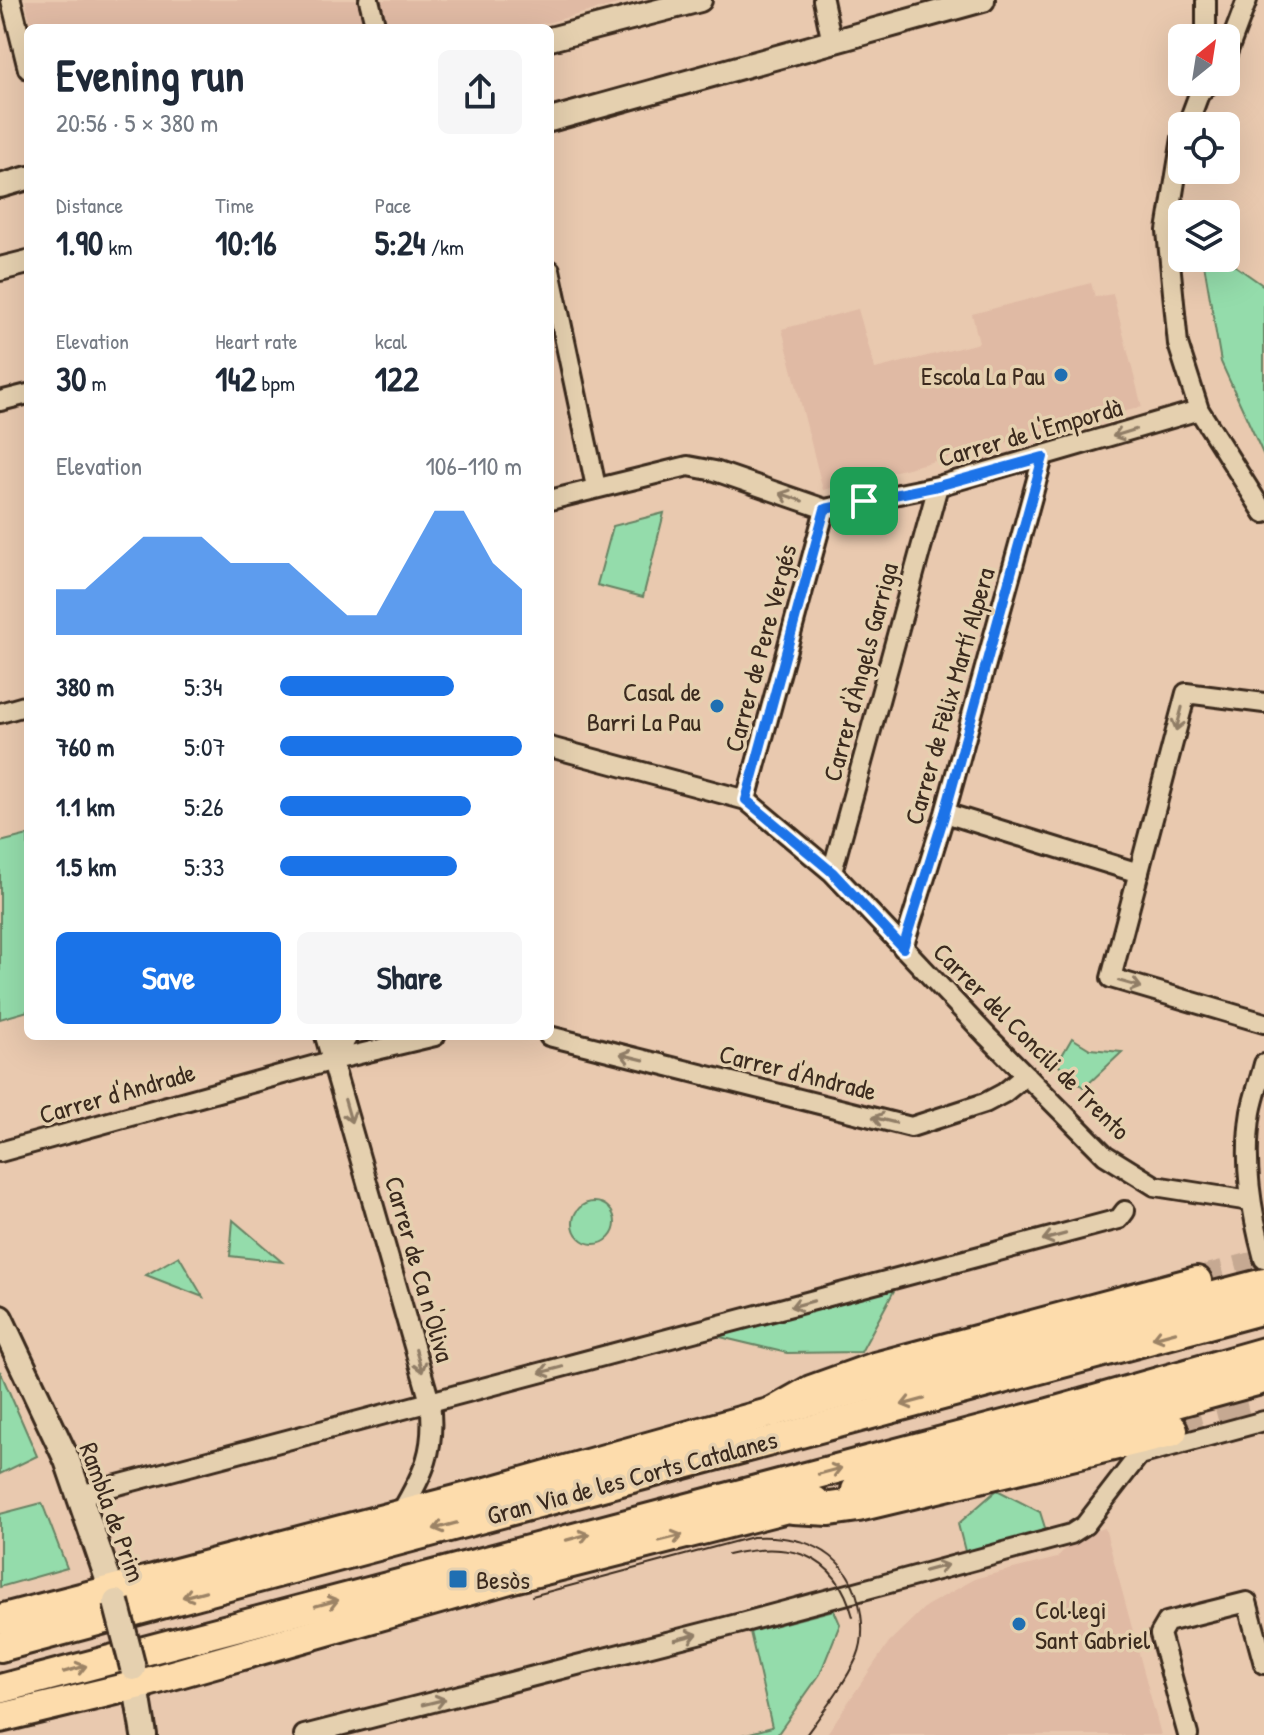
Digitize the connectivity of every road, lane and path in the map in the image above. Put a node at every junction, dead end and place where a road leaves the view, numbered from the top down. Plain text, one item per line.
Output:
1 (11, 0) edge
2 (369, 0) edge
3 (700, 0) edge
4 (823, 0) edge
5 (983, 0) edge
6 (1206, 0) edge
7 (1249, 3) edge
8 (375, 24) edge
9 (1206, 24) edge
10 (1240, 24) edge
11 (554, 38) edge
12 (832, 43) junction
13 (24, 53) edge
14 (554, 119) edge
15 (24, 179) edge
16 (1175, 184) edge
17 (0, 186) edge
18 (24, 263) edge
19 (0, 269) edge
20 (554, 289) edge
21 (24, 395) edge
22 (0, 401) edge
23 (1199, 410) junction
24 (1043, 457) junction
25 (938, 486) junction
26 (596, 487) junction
27 (554, 499) edge
28 (825, 509) junction
29 (1264, 513) edge
30 (1264, 703) edge
31 (24, 706) edge
32 (0, 713) edge
33 (554, 748) edge
34 (746, 800) junction
35 (945, 813) junction
36 (832, 872) junction
37 (1139, 873) junction
38 (903, 948) junction
39 (1264, 1023) edge
40 (554, 1037) edge
41 (326, 1040) edge
42 (346, 1040) edge
43 (418, 1040) edge
44 (334, 1060) junction
45 (1264, 1064) edge
46 (1026, 1075) junction
47 (0, 1152) edge
48 (1256, 1171) edge
49 (1250, 1201) junction
50 (1125, 1211) dead end
51 (1264, 1259) edge
52 (1197, 1281) tunnel mouth
53 (1264, 1283) edge
54 (1264, 1309) edge
55 (0, 1318) edge
56 (1264, 1352) edge
57 (1264, 1379) edge
58 (430, 1402) junction
59 (772, 1412) junction
60 (1264, 1421) edge
61 (1171, 1430) tunnel mouth
62 (80, 1495) junction
63 (793, 1507) junction
64 (400, 1514) junction
65 (114, 1596) junction
66 (0, 1619) edge
67 (0, 1647) edge
68 (1264, 1664) edge
69 (135, 1677) junction
70 (0, 1689) edge
71 (0, 1718) edge
72 (144, 1735) edge
73 (304, 1735) edge
74 (1188, 1735) edge

1 - 13 street
2 - 8 street
3 - 11 street
4 - 12 street
5 - 12 street
6 - 9 street
7 - 10 street
12 - 14 street
15 - 17 street
16 - 23 street
18 - 19 street
20 - 26 street
21 - 22 street
23 -> 24 street, Carrer de l'Empordà
23 - 29 street
24 - 25 street, Carrer de l'Empordà
24 - 35 street, Carrer de Fèlix Martí Alpera
25 - 28 street, Carrer de l'Empordà
25 - 36 street, Carrer d'Àngels Garriga
26 - 27 street
28 -> 26 street
28 - 34 street, Carrer de Pere Vergés
30 -> 37 street
31 - 32 street
33 - 34 street, Carrer del Concili de Trento
34 - 36 street, Carrer del Concili de Trento
35 - 37 street
35 - 38 street, Carrer de Fèlix Martí Alpera
36 - 38 street, Carrer del Concili de Trento
37 -> 39 street
38 - 46 street, Carrer del Concili de Trento
46 -> 40 street, Carrer d'Andrade
41 - 44 street, Carrer de Ca n'Oliva
42 - 44 street
43 - 44 street, Carrer d'Andrade
44 - 47 street, Carrer d'Andrade
44 -> 58 street, Carrer de Ca n'Oliva
45 - 48 street
46 - 49 street, Carrer del Concili de Trento
48 - 49 street
49 - 51 street
50 -> 58 street
52 - 59 main road
53 - 59 main road
54 -> 67 main road, Gran Via de les Corts Catalanes
55 - 62 main road, Rambla de Prim
70 -> 56 main road, Gran Via de les Corts Catalanes
57 - 63 main road
58 - 62 street
58 - 64 street, Carrer de Ca n'Oliva
59 - 64 main road
73 -> 60 street
61 - 63 highway
62 - 65 main road, Rambla de Prim
69 -> 63 main road
64 - 65 main road
65 - 66 main road
65 - 69 main road, Rambla de Prim, bridge
68 - 74 street
69 - 71 main road
69 - 72 main road, Rambla de Prim

